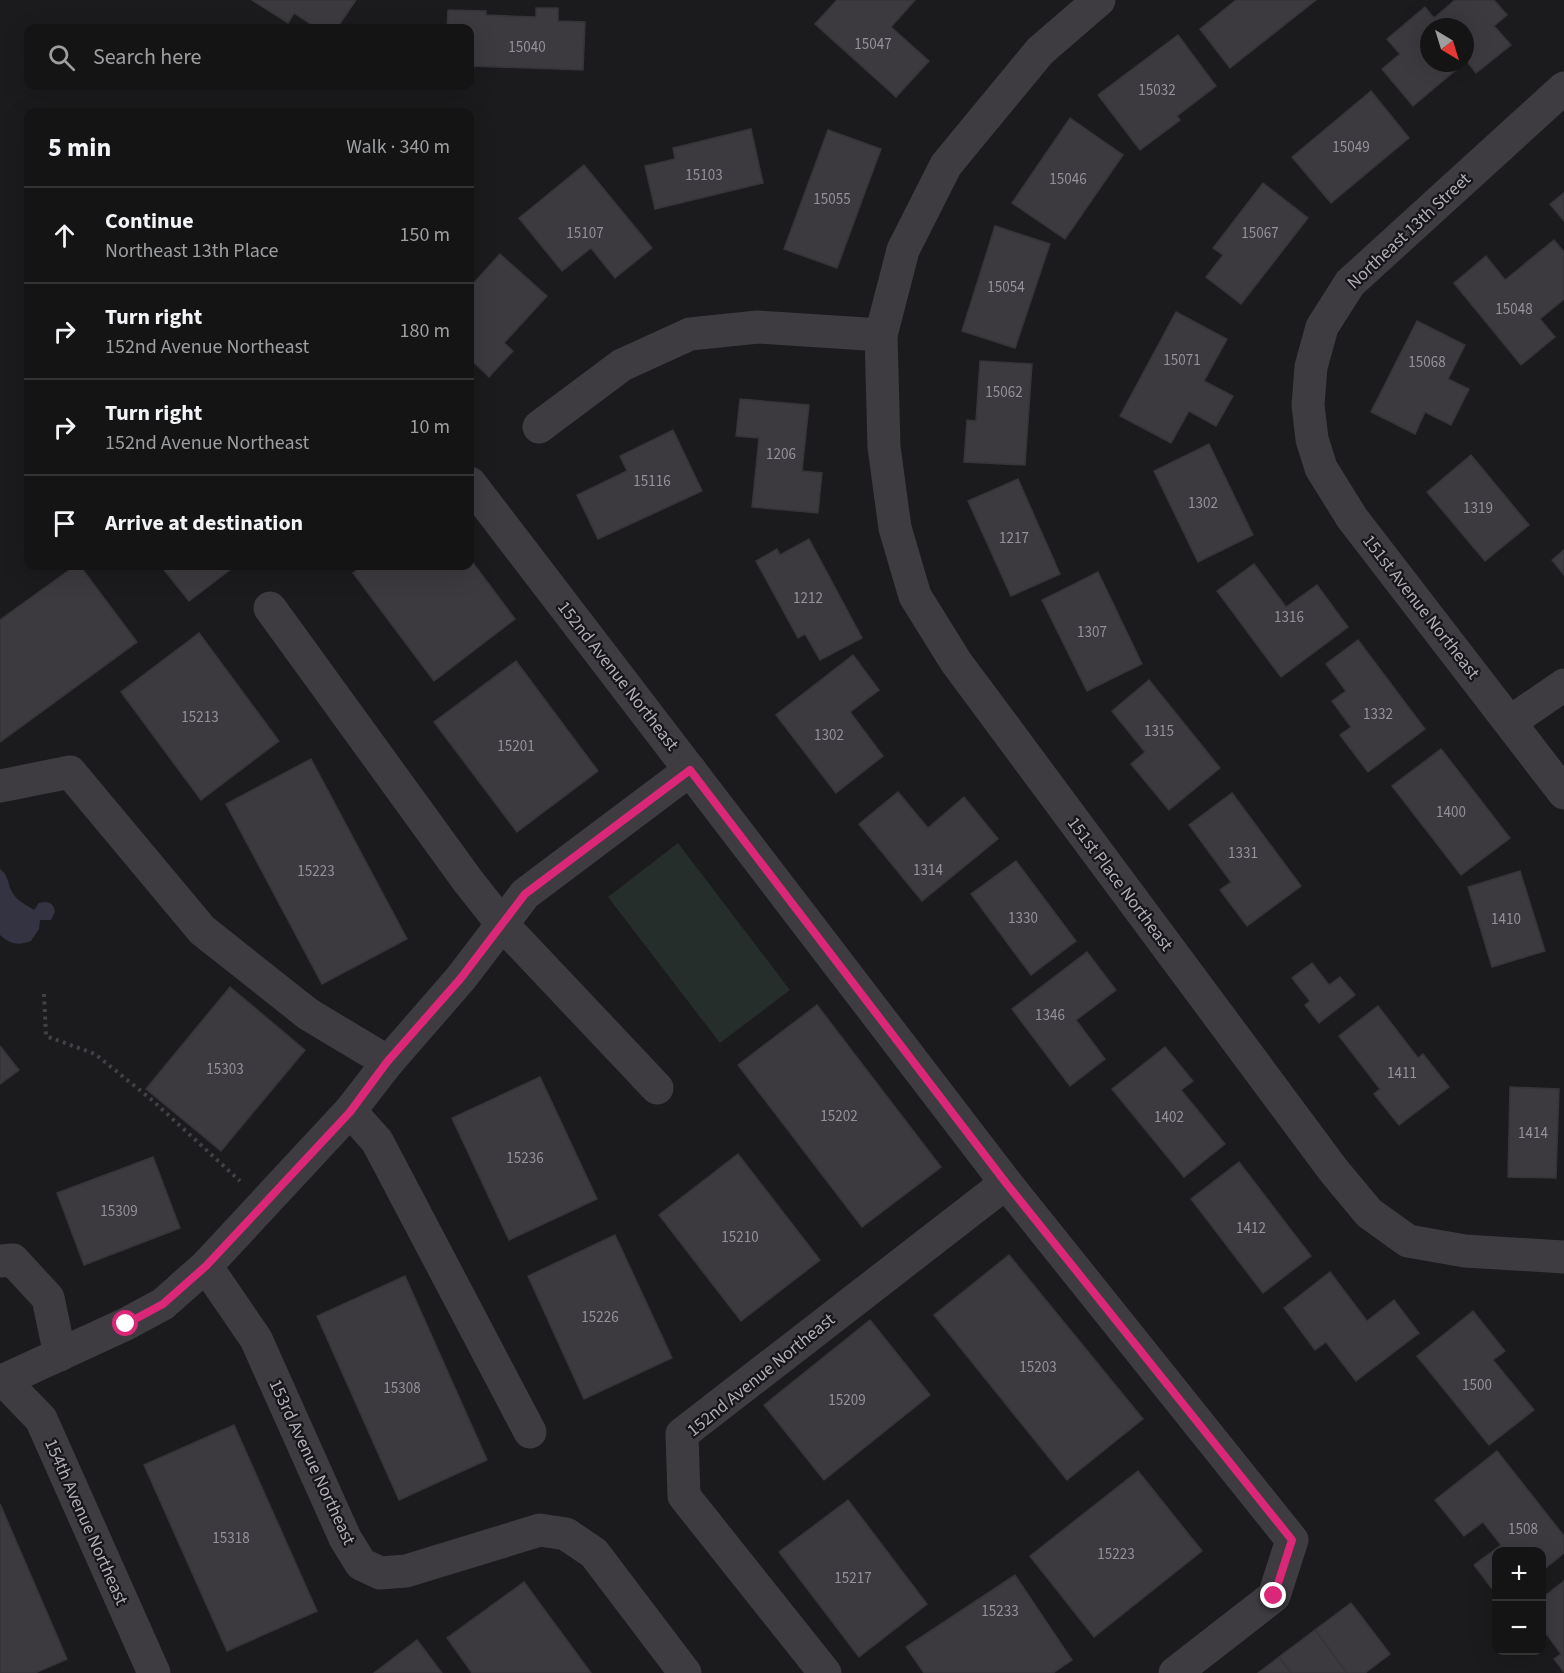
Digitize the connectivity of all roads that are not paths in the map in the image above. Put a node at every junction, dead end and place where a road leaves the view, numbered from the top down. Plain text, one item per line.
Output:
1 (1099, 0) edge
2 (1564, 88) edge
3 (881, 335) junction
4 (1308, 405) joint
5 (539, 427) dead end
6 (474, 488) edge
7 (270, 608) dead end
8 (1564, 685) edge
9 (1510, 722) junction
10 (690, 770) junction
11 (0, 786) edge
12 (1564, 793) edge
13 (502, 924) junction
14 (387, 1062) junction
15 (657, 1088) dead end
16 (350, 1112) junction
17 (1006, 1183) junction
18 (1564, 1257) edge
19 (0, 1261) edge
20 (206, 1266) junction
21 (60, 1355) junction
22 (1, 1381) edge
23 (530, 1432) dead end
24 (154, 1673) edge
25 (685, 1673) edge
26 (825, 1673) edge
27 (1175, 1673) edge

1 - 3 street, 151st Place Northeast
2 - 4 street, Northeast 13th Street
3 - 5 street
3 - 18 street, 151st Place Northeast
4 - 9 street, 151st Avenue Northeast
6 - 10 street, 152nd Avenue Northeast
7 - 13 street
8 - 9 street
9 - 12 street, 151st Avenue Northeast
10 - 13 street
10 - 17 street, 152nd Avenue Northeast
11 - 14 street
13 - 14 street
13 - 15 street
14 - 16 street
16 - 20 street
16 - 23 street
17 - 26 street, 152nd Avenue Northeast
17 - 27 street, 152nd Avenue Northeast
19 - 21 street
20 - 21 street
20 - 25 street, 153rd Avenue Northeast
21 - 22 street
22 - 24 street, 154th Avenue Northeast

